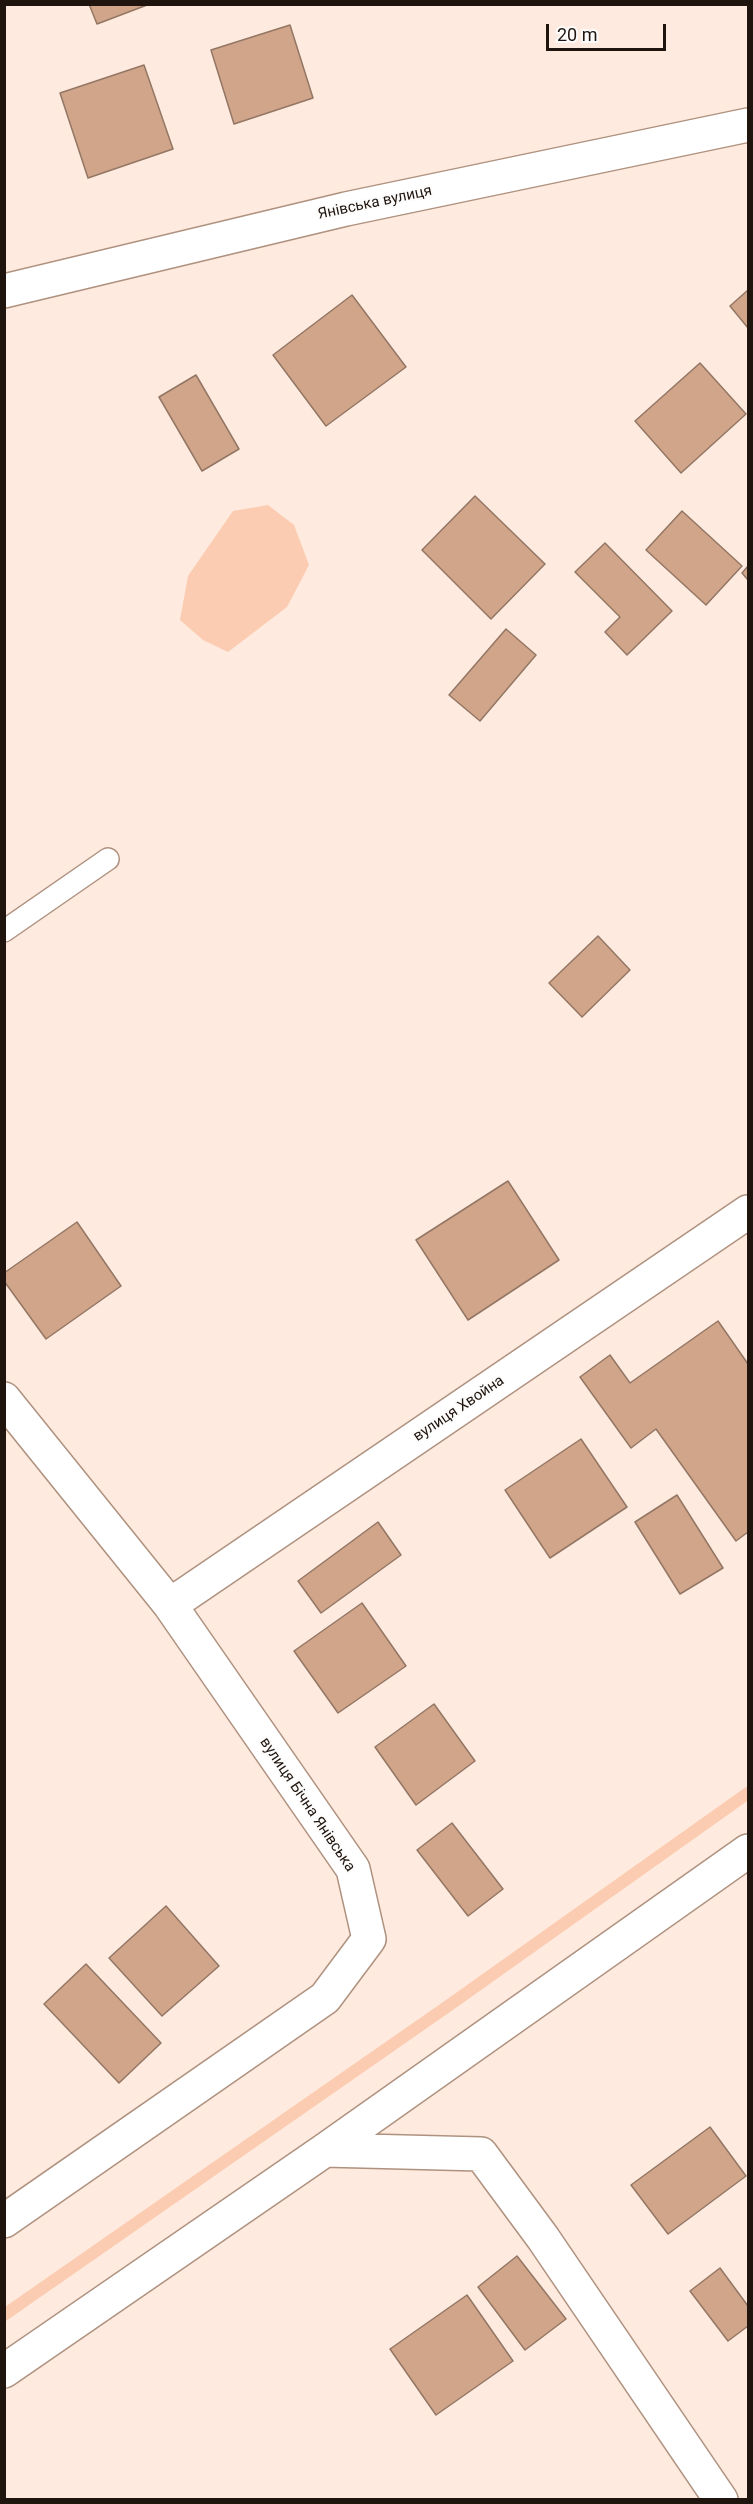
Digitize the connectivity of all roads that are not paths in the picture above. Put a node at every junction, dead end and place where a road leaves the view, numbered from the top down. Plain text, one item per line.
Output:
1 (748, 125) edge
2 (4, 291) edge
3 (108, 859) dead end
4 (4, 931) edge
5 (748, 1212) edge
6 (4, 1399) edge
7 (170, 1605) junction
8 (748, 1851) edge
9 (325, 2150) junction
10 (4, 2221) edge
11 (4, 2371) edge
12 (721, 2499) edge

1 - 2 street, Янівська вулиця
3 - 4 lane
5 - 7 street, вулиця Хвойна
6 - 7 street, вулиця Бічна Янівська
7 - 10 street, вулиця Бічна Янівська
8 - 9 street
9 - 11 street
9 - 12 street

